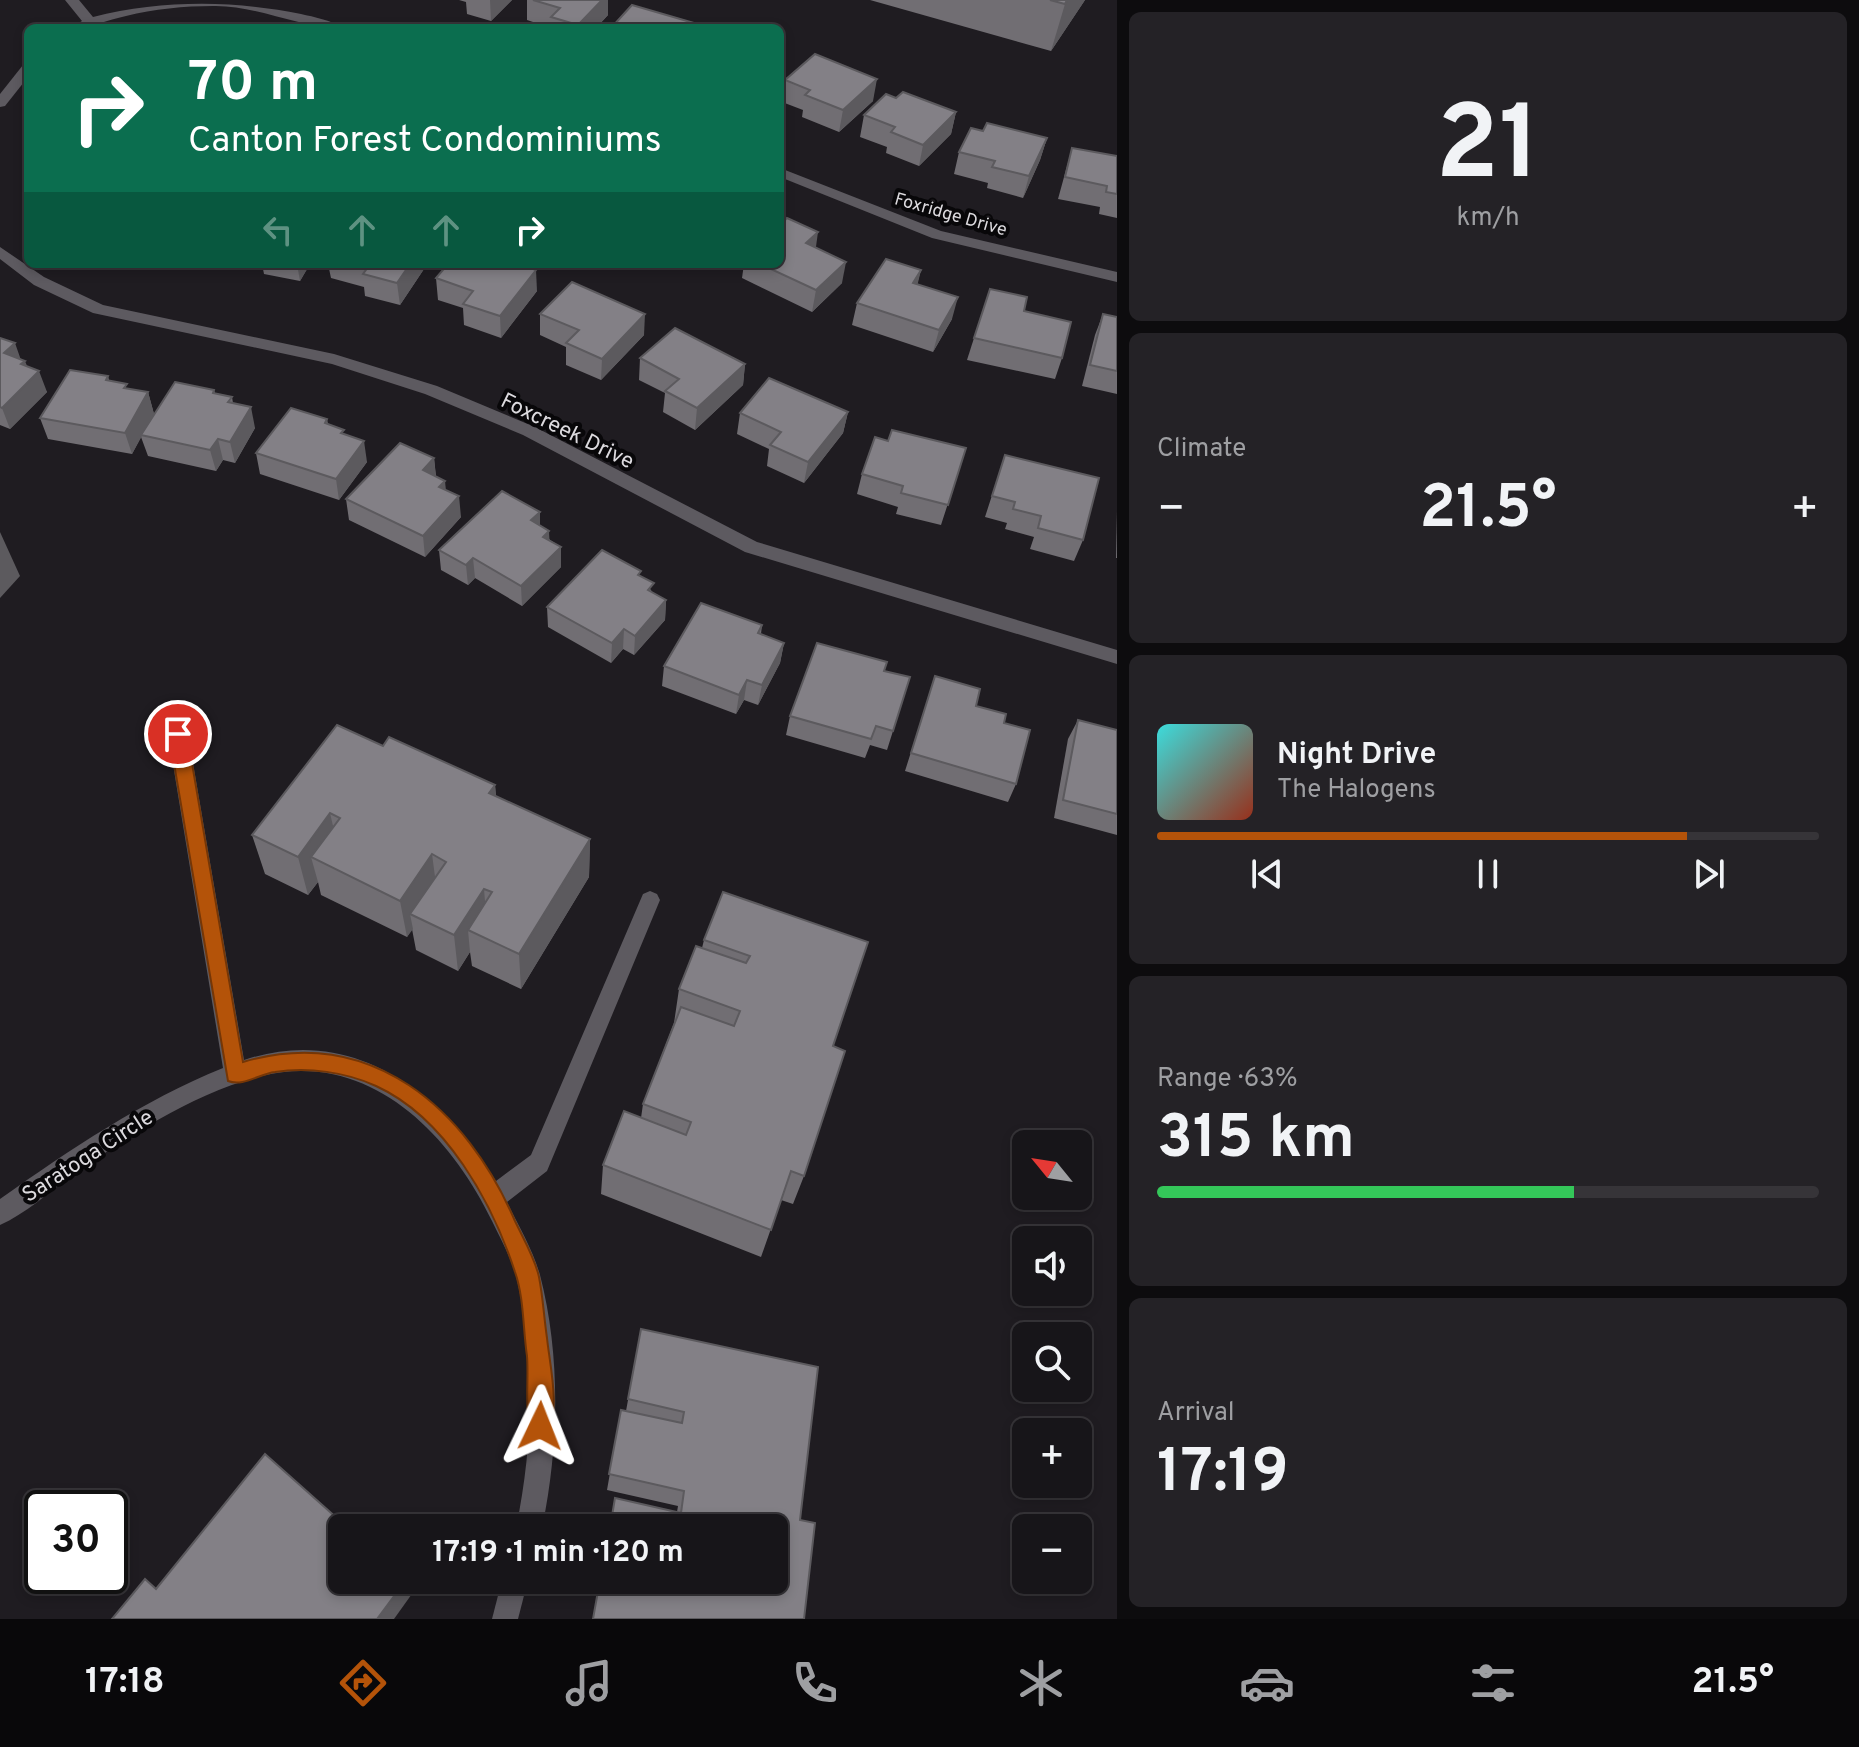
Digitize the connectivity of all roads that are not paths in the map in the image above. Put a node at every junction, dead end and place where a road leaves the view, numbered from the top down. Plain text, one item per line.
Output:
1 (72, 0) edge
2 (138, 3) edge
3 (83, 24) edge
4 (86, 24) edge
5 (322, 24) edge
6 (24, 73) edge
7 (0, 103) edge
8 (784, 174) edge
9 (0, 252) edge
10 (1117, 277) edge
11 (1117, 657) edge
12 (178, 734) dead end
13 (650, 900) dead end
14 (235, 1074) junction
15 (494, 1197) junction
16 (0, 1213) edge
17 (531, 1514) edge
18 (511, 1594) edge
19 (505, 1619) edge

1 - 3 street
2 - 4 street
2 - 5 street
6 - 7 street
8 - 10 street, Foxridge Drive
9 - 11 street, Foxcreek Drive
12 - 14 street
13 - 15 street
14 - 15 street, Saratoga Circle
14 - 16 street, Saratoga Circle
15 - 17 street, Saratoga Circle
18 - 19 street

